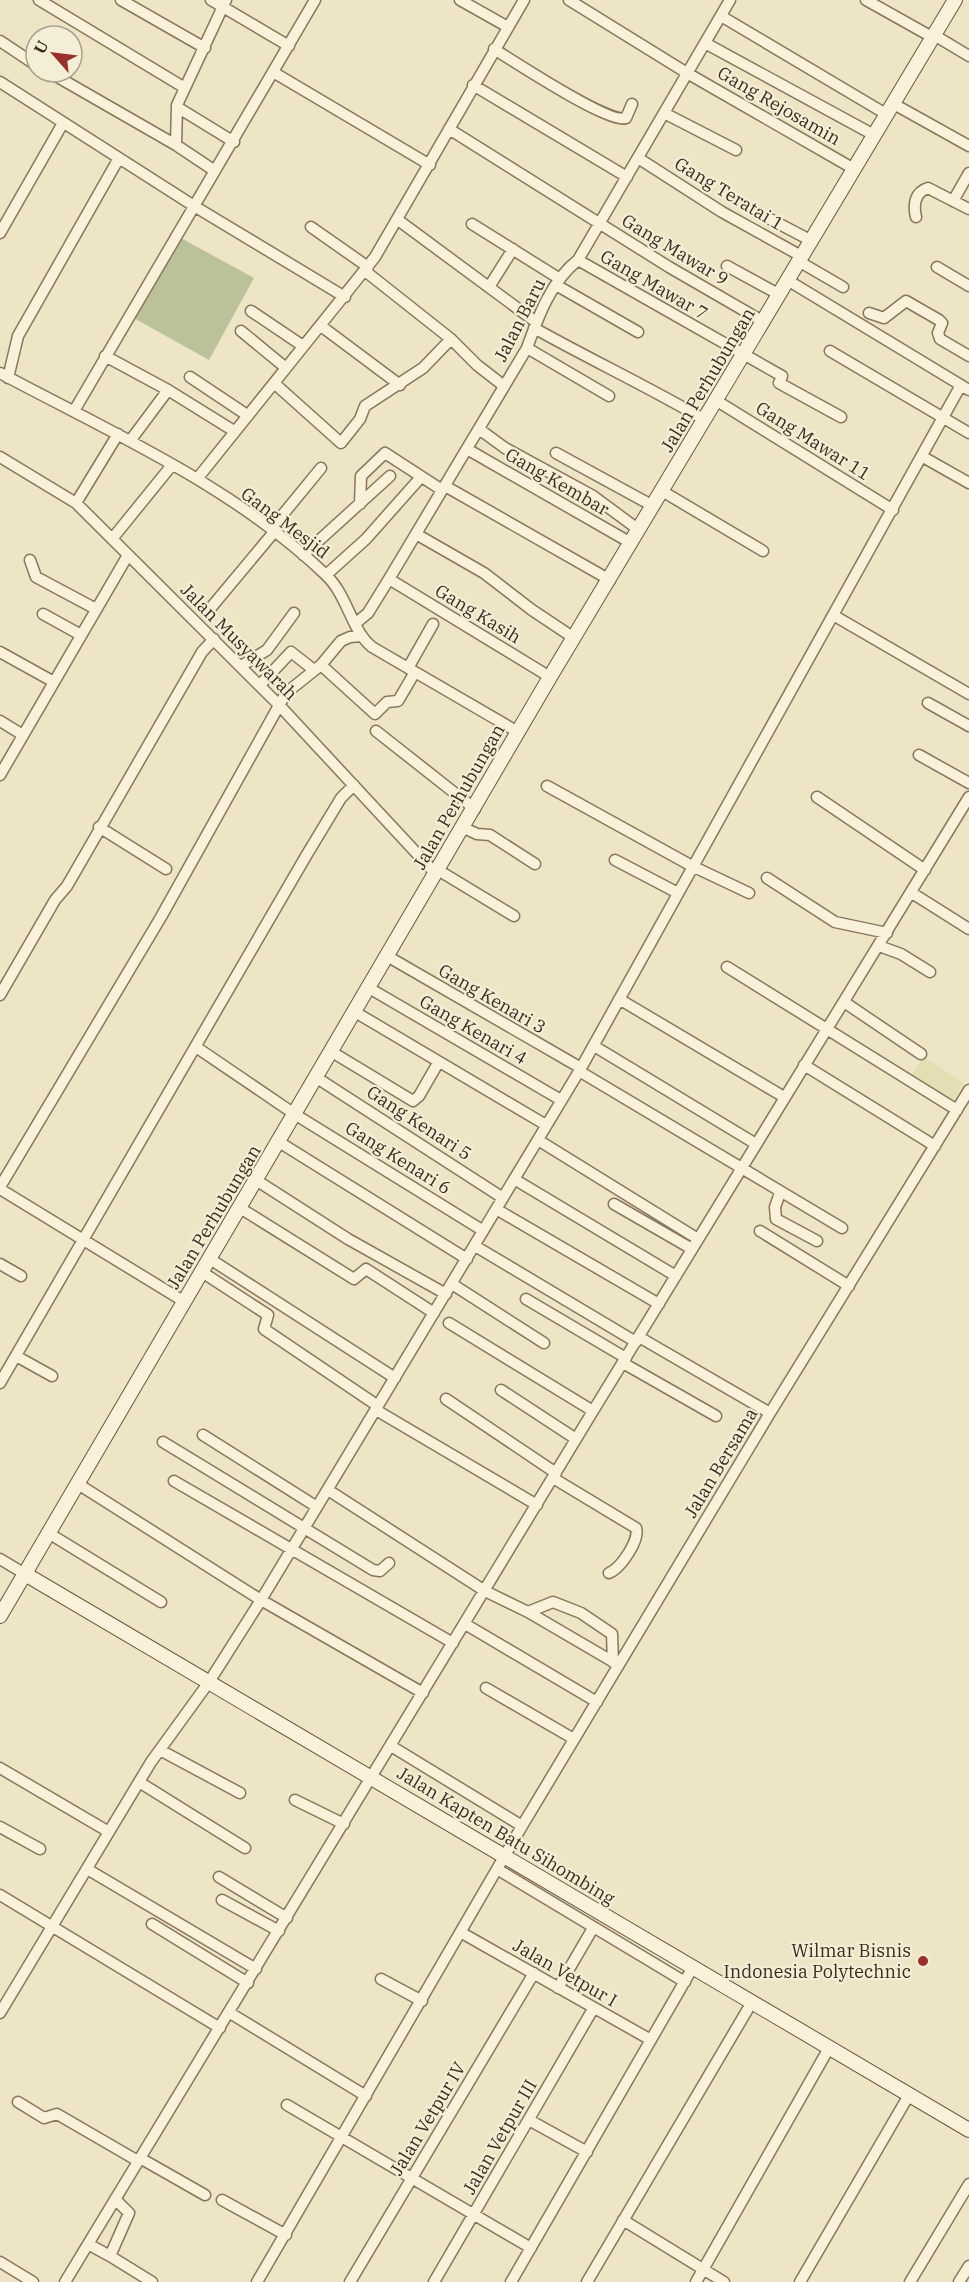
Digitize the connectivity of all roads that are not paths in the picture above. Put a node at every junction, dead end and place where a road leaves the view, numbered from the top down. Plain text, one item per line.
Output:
1 (39, 0) edge
2 (121, 0) edge
3 (212, 0) edge
4 (315, 0) edge
5 (460, 0) edge
6 (524, 0) edge
7 (569, 0) edge
8 (730, 0) edge
9 (867, 0) edge
10 (955, 0) edge
11 (224, 3) edge
12 (721, 16) junction
13 (508, 27) junction
14 (933, 36) junction
15 (0, 41) edge
16 (705, 43) junction
17 (289, 46) junction
18 (206, 48) junction
19 (494, 49) junction
20 (969, 56) edge
21 (24, 57) edge
22 (273, 72) junction
23 (687, 73) junction
24 (70, 84) edge
25 (1, 85) edge
26 (473, 85) junction
27 (185, 88) junction
28 (632, 104) dead end
29 (177, 107) junction
30 (889, 109) junction
31 (664, 112) junction
32 (63, 123) junction
33 (449, 129) junction
34 (874, 135) junction
35 (234, 142) junction
36 (176, 145) junction
37 (969, 146) edge
38 (736, 150) dead end
39 (119, 158) junction
40 (638, 158) junction
41 (430, 165) junction
42 (854, 169) junction
43 (215, 171) junction
44 (969, 173) edge
45 (627, 177) junction
46 (953, 201) junction
47 (194, 206) junction
48 (969, 209) edge
49 (916, 217) dead end
50 (768, 218) dead end
51 (398, 220) junction
52 (471, 224) dead end
53 (599, 224) junction
54 (311, 227) dead end
55 (0, 233) edge
56 (812, 241) junction
57 (513, 249) junction
58 (801, 259) junction
59 (578, 260) junction
60 (728, 266) dead end
61 (937, 267) dead end
62 (367, 269) junction
63 (789, 281) junction
64 (558, 282) junction
65 (969, 286) edge
66 (489, 287) junction
67 (843, 287) dead end
68 (780, 295) junction
69 (345, 297) junction
70 (251, 311) dead end
71 (868, 313) dead end
72 (764, 321) junction
73 (535, 325) junction
74 (321, 326) junction
75 (241, 331) dead end
76 (638, 332) dead end
77 (451, 339) junction
78 (303, 346) junction
79 (527, 348) junction
80 (830, 351) dead end
81 (744, 355) junction
82 (969, 356) edge
83 (105, 357) junction
84 (286, 368) junction
85 (4, 375) edge
86 (190, 377) dead end
87 (274, 383) junction
88 (400, 385) junction
89 (504, 386) junction
90 (965, 388) edge
91 (168, 390) junction
92 (609, 396) dead end
93 (717, 401) junction
94 (74, 411) junction
95 (248, 415) junction
96 (841, 417) dead end
97 (942, 417) junction
98 (705, 420) junction
99 (479, 429) junction
100 (234, 431) junction
101 (969, 433) edge
102 (118, 434) junction
103 (130, 441) junction
104 (467, 449) junction
105 (556, 453) dead end
106 (0, 457) edge
107 (923, 457) junction
108 (172, 465) junction
109 (321, 468) dead end
110 (390, 476) dead end
111 (421, 477) junction
112 (197, 479) junction
113 (969, 483) edge
114 (444, 488) junction
115 (662, 491) junction
116 (76, 503) junction
117 (360, 504) junction
118 (653, 506) junction
119 (892, 510) junction
120 (639, 530) junction
121 (273, 531) junction
122 (416, 534) junction
123 (112, 539) junction
124 (631, 543) junction
125 (763, 551) dead end
126 (128, 555) junction
127 (303, 555) junction
128 (30, 560) dead end
129 (326, 575) junction
130 (389, 579) junction
131 (610, 580) junction
132 (96, 609) junction
133 (209, 610) dead end
134 (294, 613) dead end
135 (43, 614) dead end
136 (833, 615) junction
137 (356, 623) junction
138 (433, 624) dead end
139 (81, 635) junction
140 (362, 636) junction
141 (574, 638) junction
142 (214, 639) junction
143 (0, 652) edge
144 (241, 666) junction
145 (317, 668) junction
146 (411, 670) junction
147 (550, 677) junction
148 (54, 682) junction
149 (260, 685) junction
150 (969, 694) edge
151 (928, 703) dead end
152 (279, 705) junction
153 (0, 721) edge
154 (969, 726) edge
155 (376, 731) dead end
156 (518, 732) junction
157 (23, 735) junction
158 (919, 754) dead end
159 (0, 775) edge
160 (969, 783) edge
161 (354, 785) junction
162 (547, 786) dead end
163 (817, 797) dead end
164 (969, 797) edge
165 (475, 809) junction
166 (99, 827) junction
167 (464, 828) junction
168 (615, 860) dead end
169 (535, 864) dead end
170 (692, 866) junction
171 (166, 869) dead end
172 (925, 870) junction
173 (436, 872) junction
174 (767, 878) dead end
175 (749, 893) dead end
176 (912, 893) junction
177 (675, 897) junction
178 (514, 916) dead end
179 (969, 929) edge
180 (883, 940) junction
181 (387, 956) junction
182 (727, 967) dead end
183 (930, 972) dead end
184 (369, 988) junction
185 (0, 995) edge
186 (619, 999) junction
187 (844, 1002) junction
188 (355, 1012) junction
189 (827, 1028) junction
190 (594, 1046) junction
191 (196, 1047) junction
192 (332, 1052) junction
193 (921, 1054) dead end
194 (438, 1062) junction
195 (804, 1065) junction
196 (580, 1070) junction
197 (317, 1078) junction
198 (969, 1090) edge
199 (784, 1098) junction
200 (561, 1100) junction
201 (957, 1110) junction
202 (296, 1115) junction
203 (546, 1125) junction
204 (537, 1140) junction
205 (279, 1142) junction
206 (756, 1144) junction
207 (935, 1146) junction
208 (740, 1170) junction
209 (514, 1179) junction
210 (256, 1180) junction
211 (0, 1188) edge
212 (780, 1193) junction
213 (503, 1198) junction
214 (614, 1204) dead end
215 (240, 1208) junction
216 (496, 1209) junction
217 (842, 1228) dead end
218 (482, 1230) junction
219 (760, 1231) dead end
220 (698, 1239) junction
221 (82, 1241) junction
222 (817, 1241) dead end
223 (475, 1246) junction
224 (692, 1249) junction
225 (467, 1258) junction
226 (210, 1259) junction
227 (0, 1264) edge
228 (202, 1272) junction
229 (21, 1276) dead end
230 (676, 1276) junction
231 (452, 1284) junction
232 (849, 1286) junction
233 (446, 1294) junction
234 (526, 1299) dead end
235 (184, 1302) junction
236 (659, 1304) junction
237 (434, 1313) junction
238 (449, 1323) dead end
239 (637, 1339) junction
240 (544, 1342) dead end
241 (16, 1356) junction
242 (625, 1360) junction
243 (52, 1376) dead end
244 (395, 1378) junction
245 (0, 1383) edge
246 (501, 1390) dead end
247 (446, 1399) dead end
248 (377, 1408) junction
249 (593, 1411) junction
250 (770, 1413) junction
251 (716, 1416) dead end
252 (203, 1435) dead end
253 (576, 1439) junction
254 (163, 1442) dead end
255 (554, 1475) junction
256 (174, 1480) dead end
257 (78, 1484) junction
258 (328, 1490) junction
259 (537, 1505) junction
260 (317, 1507) junction
261 (304, 1530) junction
262 (50, 1534) junction
263 (291, 1550) junction
264 (0, 1559) edge
265 (389, 1563) dead end
266 (609, 1573) dead end
267 (25, 1574) junction
268 (485, 1591) junction
269 (261, 1600) junction
270 (161, 1602) dead end
271 (528, 1612) junction
272 (0, 1616) edge
273 (465, 1624) junction
274 (453, 1643) junction
275 (617, 1664) junction
276 (209, 1682) junction
277 (486, 1688) dead end
278 (423, 1693) junction
279 (597, 1702) junction
280 (574, 1739) junction
281 (391, 1746) junction
282 (160, 1750) junction
283 (0, 1768) edge
284 (372, 1778) junction
285 (139, 1782) junction
286 (240, 1794) dead end
287 (295, 1800) dead end
288 (344, 1824) junction
289 (522, 1826) junction
290 (0, 1827) edge
291 (109, 1832) junction
292 (245, 1848) dead end
293 (40, 1850) dead end
294 (504, 1856) junction
295 (87, 1869) junction
296 (497, 1869) junction
297 (219, 1878) dead end
298 (0, 1895) edge
299 (222, 1900) dead end
300 (287, 1918) junction
301 (152, 1924) dead end
302 (53, 1925) junction
303 (594, 1928) junction
304 (279, 1930) junction
305 (462, 1933) junction
306 (693, 1967) junction
307 (256, 1969) junction
308 (534, 1973) junction
309 (381, 1978) dead end
310 (685, 1982) junction
311 (248, 1983) junction
312 (558, 1988) junction
313 (422, 2001) junction
314 (752, 2002) junction
315 (593, 2009) junction
316 (0, 2013) edge
317 (230, 2013) junction
318 (220, 2028) junction
319 (651, 2040) junction
320 (830, 2048) junction
321 (909, 2095) junction
322 (366, 2096) junction
323 (18, 2102) dead end
324 (287, 2105) dead end
325 (529, 2120) junction
326 (969, 2130) edge
327 (342, 2139) junction
328 (587, 2152) junction
329 (139, 2160) junction
330 (411, 2179) junction
331 (969, 2184) edge
332 (205, 2195) dead end
333 (115, 2199) junction
334 (222, 2199) dead end
335 (474, 2215) junction
336 (623, 2220) junction
337 (286, 2235) junction
338 (88, 2244) junction
339 (531, 2248) junction
340 (110, 2256) junction
341 (0, 2262) edge
342 (969, 2266) edge
343 (703, 2269) junction
344 (33, 2282) edge
345 (65, 2282) edge
346 (152, 2282) edge
347 (257, 2282) edge
348 (350, 2282) edge
349 (434, 2282) edge
350 (511, 2282) edge
351 (587, 2282) edge
352 (696, 2282) edge
353 (723, 2282) edge
354 (800, 2282) edge
355 (910, 2282) edge
356 (959, 2282) edge

1 - 27 street
2 - 18 street
3 - 11 street
4 - 17 street
5 - 13 street
6 - 13 street
7 - 23 street, Gang Rejosamin
8 - 12 street, Jalan Baru
9 - 14 street
10 - 14 main road, Jalan Perhubungan
11 - 17 street
11 - 18 street
12 - 16 street, Jalan Baru
12 - 30 street
13 - 19 street
14 - 20 street
14 - 30 main road, Jalan Perhubungan
15 - 21 street
16 - 23 street, Jalan Baru
16 - 34 street
17 - 22 street
18 - 27 street
19 - 26 street
19 - 28 street
22 - 35 street
22 - 41 street
23 - 31 street, Jalan Baru
23 - 42 street, Gang Rejosamin
24 - 36 street
25 - 32 street
26 - 33 street
26 - 45 street
27 - 29 street
29 - 35 street
29 - 36 street
30 - 34 main road, Jalan Perhubungan
30 - 37 street
31 - 38 street
31 - 40 street, Jalan Baru
32 - 39 street
32 - 55 street
33 - 41 street
33 - 53 street, Gang Mawar 9
34 - 42 main road, Jalan Perhubungan
35 - 43 street
36 - 43 street
39 - 47 street
39 - 85 street
40 - 45 street, Jalan Baru
40 - 58 street, Gang Teratai 1
41 - 51 street
42 - 56 main road, Jalan Perhubungan
43 - 47 street
44 - 46 street
45 - 53 street, Jalan Baru
46 - 48 street
46 - 49 street
47 - 69 street
47 - 83 street
50 - 56 street
51 - 62 street
51 - 66 street
52 - 57 street
53 - 59 street, Jalan Baru
53 - 72 street, Gang Mawar 9
54 - 62 street
56 - 58 main road, Jalan Perhubungan
57 - 64 street
57 - 66 street
58 - 63 main road, Jalan Perhubungan
58 - 67 street, Gang Teratai 1
59 - 64 street, Jalan Baru
59 - 81 street, Gang Mawar 7
60 - 68 street
61 - 65 street
62 - 69 street
62 - 77 street
63 - 68 main road, Jalan Perhubungan
63 - 90 street
64 - 73 street, Jalan Baru
64 - 76 street
66 - 73 street
68 - 72 main road, Jalan Perhubungan
69 - 74 street
70 - 78 street
71 - 82 street
72 - 81 main road, Jalan Perhubungan
73 - 79 street, Jalan Baru
73 - 98 street
74 - 78 street
74 - 88 street
75 - 84 street
77 - 88 street
77 - 89 street
78 - 84 street
79 - 89 street, Jalan Baru
79 - 92 street
80 - 97 street
81 - 93 main road, Jalan Perhubungan
81 - 96 street, Gang Mawar 7
83 - 91 street
83 - 94 street
84 - 87 street
85 - 94 street, Gang Mesjid
86 - 95 street
87 - 88 street
87 - 95 street
89 - 99 street, Jalan Baru
90 - 97 street
91 - 100 street
91 - 103 street
93 - 98 main road, Jalan Perhubungan
93 - 119 street, Gang Mawar 11
94 - 102 street, Gang Mesjid
95 - 100 street
97 - 101 street
97 - 107 street
98 - 115 main road, Jalan Perhubungan
99 - 104 street, Jalan Baru
99 - 120 street
100 - 112 street
102 - 103 street, Gang Mesjid
102 - 116 street
103 - 108 street, Gang Mesjid
104 - 114 street, Jalan Baru
104 - 124 street, Gang Kembar
105 - 118 street
106 - 116 street, Jalan Musyawarah
107 - 113 street
107 - 119 street
108 - 112 street, Gang Mesjid
108 - 123 street
109 - 121 street
110 - 117 street
111 - 114 street
111 - 117 street
111 - 129 street
112 - 121 street, Gang Mesjid
114 - 122 street, Jalan Baru
114 - 131 street
115 - 118 main road, Jalan Perhubungan
115 - 125 street
116 - 123 street, Jalan Musyawarah
117 - 127 street
118 - 120 main road, Jalan Perhubungan
119 - 136 street
120 - 124 main road, Jalan Perhubungan
121 - 127 street, Gang Mesjid
121 - 133 street
122 - 130 street, Jalan Baru
122 - 141 street
123 - 126 street, Jalan Musyawarah
124 - 131 main road, Jalan Perhubungan
126 - 132 street
126 - 142 street, Jalan Musyawarah
127 - 129 street, Gang Mesjid
128 - 132 street
129 - 137 street, Gang Mesjid
130 - 137 street, Jalan Baru
130 - 147 street, Gang Kasih
131 - 141 main road, Jalan Perhubungan
132 - 139 street
134 - 144 street
135 - 139 street
136 - 150 street
136 - 170 street
137 - 140 street, Gang Mesjid
138 - 146 street
139 - 148 street
140 - 145 street
140 - 146 street, Gang Mesjid
141 - 147 main road, Jalan Perhubungan
142 - 144 street, Jalan Musyawarah
142 - 166 street
143 - 148 street
144 - 149 street, Jalan Musyawarah
145 - 146 street
145 - 149 street
145 - 152 street
146 - 156 street, Gang Mesjid
147 - 156 main road, Jalan Perhubungan
148 - 157 street
149 - 152 street, Jalan Musyawarah
151 - 154 street
152 - 161 street, Jalan Musyawarah
152 - 211 street
153 - 157 street
155 - 165 street
156 - 165 main road, Jalan Perhubungan
157 - 159 street
158 - 160 street
161 - 173 street, Jalan Musyawarah
161 - 191 street
162 - 170 street
163 - 172 street
164 - 172 street
165 - 167 main road, Jalan Perhubungan
166 - 171 street
166 - 185 street
167 - 169 street
167 - 173 main road, Jalan Perhubungan
168 - 177 street
170 - 175 street
170 - 177 street
172 - 176 street
173 - 178 street, Jalan Musyawarah
173 - 181 main road, Jalan Perhubungan
174 - 180 street
176 - 179 street
176 - 180 street
177 - 186 street
180 - 183 street
180 - 187 street
181 - 184 main road, Jalan Perhubungan
181 - 196 street, Gang Kenari 3
182 - 189 street
184 - 188 main road, Jalan Perhubungan
184 - 200 street, Gang Kenari 4
186 - 190 street
186 - 199 street
187 - 189 street
187 - 193 street
188 - 192 main road, Jalan Perhubungan
188 - 194 street
189 - 195 street
189 - 201 street
190 - 196 street
190 - 206 street
191 - 202 street, Gang Kenari 6
191 - 221 street
192 - 194 street
192 - 197 main road, Jalan Perhubungan
194 - 203 street
195 - 199 street
195 - 207 street
196 - 200 street
196 - 208 street, Gang Kenari 3
197 - 202 main road, Jalan Perhubungan
197 - 213 street, Gang Kenari 5
198 - 201 street, Jalan Bersama
199 - 206 street
200 - 203 street
201 - 207 street, Jalan Bersama
202 - 205 main road, Jalan Perhubungan
202 - 218 street, Gang Kenari 6
203 - 204 street
204 - 209 street
204 - 220 street
205 - 210 main road, Jalan Perhubungan
205 - 225 street
206 - 208 street
207 - 232 street, Jalan Bersama
208 - 212 street, Gang Kenari 3
208 - 220 street
209 - 213 street
209 - 230 street
210 - 215 main road, Jalan Perhubungan
210 - 233 street
211 - 221 street
212 - 217 street, Gang Kenari 3
212 - 222 street
213 - 216 street
214 - 224 street
215 - 226 main road, Jalan Perhubungan
215 - 237 street
216 - 218 street
216 - 236 street
218 - 223 street
219 - 232 street
220 - 224 street
221 - 235 street
221 - 241 street
223 - 225 street
223 - 239 street
224 - 230 street
225 - 231 street
226 - 228 main road, Jalan Perhubungan
226 - 244 street
227 - 229 street
228 - 235 main road, Jalan Perhubungan
228 - 248 street
230 - 236 street
231 - 233 street
231 - 240 street
232 - 250 street, Jalan Bersama
233 - 237 street
234 - 242 street
235 - 257 main road, Jalan Perhubungan
236 - 239 street
237 - 244 street
238 - 249 street
239 - 242 street
239 - 250 street
241 - 243 street
241 - 245 street
242 - 249 street
242 - 251 street
244 - 248 street
246 - 253 street
247 - 255 street
248 - 258 street
248 - 259 street
249 - 253 street
250 - 275 street, Jalan Bersama
252 - 260 street
253 - 255 street
254 - 261 street
255 - 259 street
255 - 266 street
256 - 263 street
257 - 262 main road, Jalan Perhubungan
257 - 269 street
258 - 260 street
258 - 268 street
259 - 268 street
260 - 261 street
261 - 263 street
261 - 265 street
262 - 267 main road, Jalan Perhubungan
262 - 270 street
263 - 269 street
263 - 274 street
264 - 267 street
267 - 272 main road, Jalan Perhubungan
267 - 276 main road, Jalan Kapten Batu Sihombing
268 - 271 street
268 - 273 street
269 - 276 street
269 - 278 street
271 - 275 street
271 - 275 street
273 - 274 street
273 - 279 street
274 - 278 street
275 - 279 street, Jalan Bersama
276 - 282 street
276 - 284 main road, Jalan Kapten Batu Sihombing
277 - 280 street
278 - 281 street
279 - 280 street, Jalan Bersama
280 - 289 street, Jalan Bersama
281 - 284 street
281 - 289 street
282 - 285 street
282 - 286 street
283 - 291 street
284 - 288 street
284 - 294 main road, Jalan Kapten Batu Sihombing
285 - 291 street
285 - 292 street
287 - 288 street
288 - 300 street
289 - 294 street, Jalan Bersama
290 - 293 street
291 - 295 street
294 - 296 street, Jalan Bersama
294 - 306 main road, Jalan Kapten Batu Sihombing
295 - 302 street
295 - 307 street
296 - 303 street
296 - 305 street, Jalan Bersama
297 - 300 street
298 - 302 street
299 - 304 street
300 - 304 street
301 - 311 street
302 - 316 street
302 - 318 street
303 - 310 street
303 - 312 street
304 - 307 street
305 - 308 street, Jalan Vetpur I
305 - 313 street, Jalan Bersama
306 - 310 street
306 - 314 main road, Jalan Kapten Batu Sihombing
307 - 311 street
308 - 312 street, Jalan Vetpur I
308 - 330 street, Jalan Vetpur IV
309 - 313 street
310 - 319 street
311 - 317 street
312 - 315 street, Jalan Vetpur I
313 - 322 street, Jalan Bersama
314 - 320 main road, Jalan Kapten Batu Sihombing
314 - 336 street
315 - 319 street, Jalan Vetpur I
315 - 325 street, Jalan Vetpur III
317 - 318 street
317 - 322 street
318 - 329 street
319 - 328 street
320 - 321 main road, Jalan Kapten Batu Sihombing
320 - 343 street
321 - 326 main road, Jalan Kapten Batu Sihombing
321 - 354 street
322 - 327 street, Jalan Bersama
323 - 329 street
324 - 327 street
325 - 328 street
325 - 335 street, Jalan Vetpur III
327 - 330 street
327 - 337 street, Jalan Bersama
328 - 339 street
329 - 332 street
329 - 333 street
330 - 335 street
330 - 348 street, Jalan Vetpur IV
331 - 355 street
333 - 338 street
333 - 340 street
334 - 337 street
335 - 339 street
335 - 349 street, Jalan Vetpur III
336 - 343 street
336 - 351 street
337 - 347 street, Jalan Bersama
338 - 340 street
338 - 345 street
339 - 350 street
340 - 346 street
341 - 344 street
342 - 356 street
343 - 352 street
343 - 353 street

